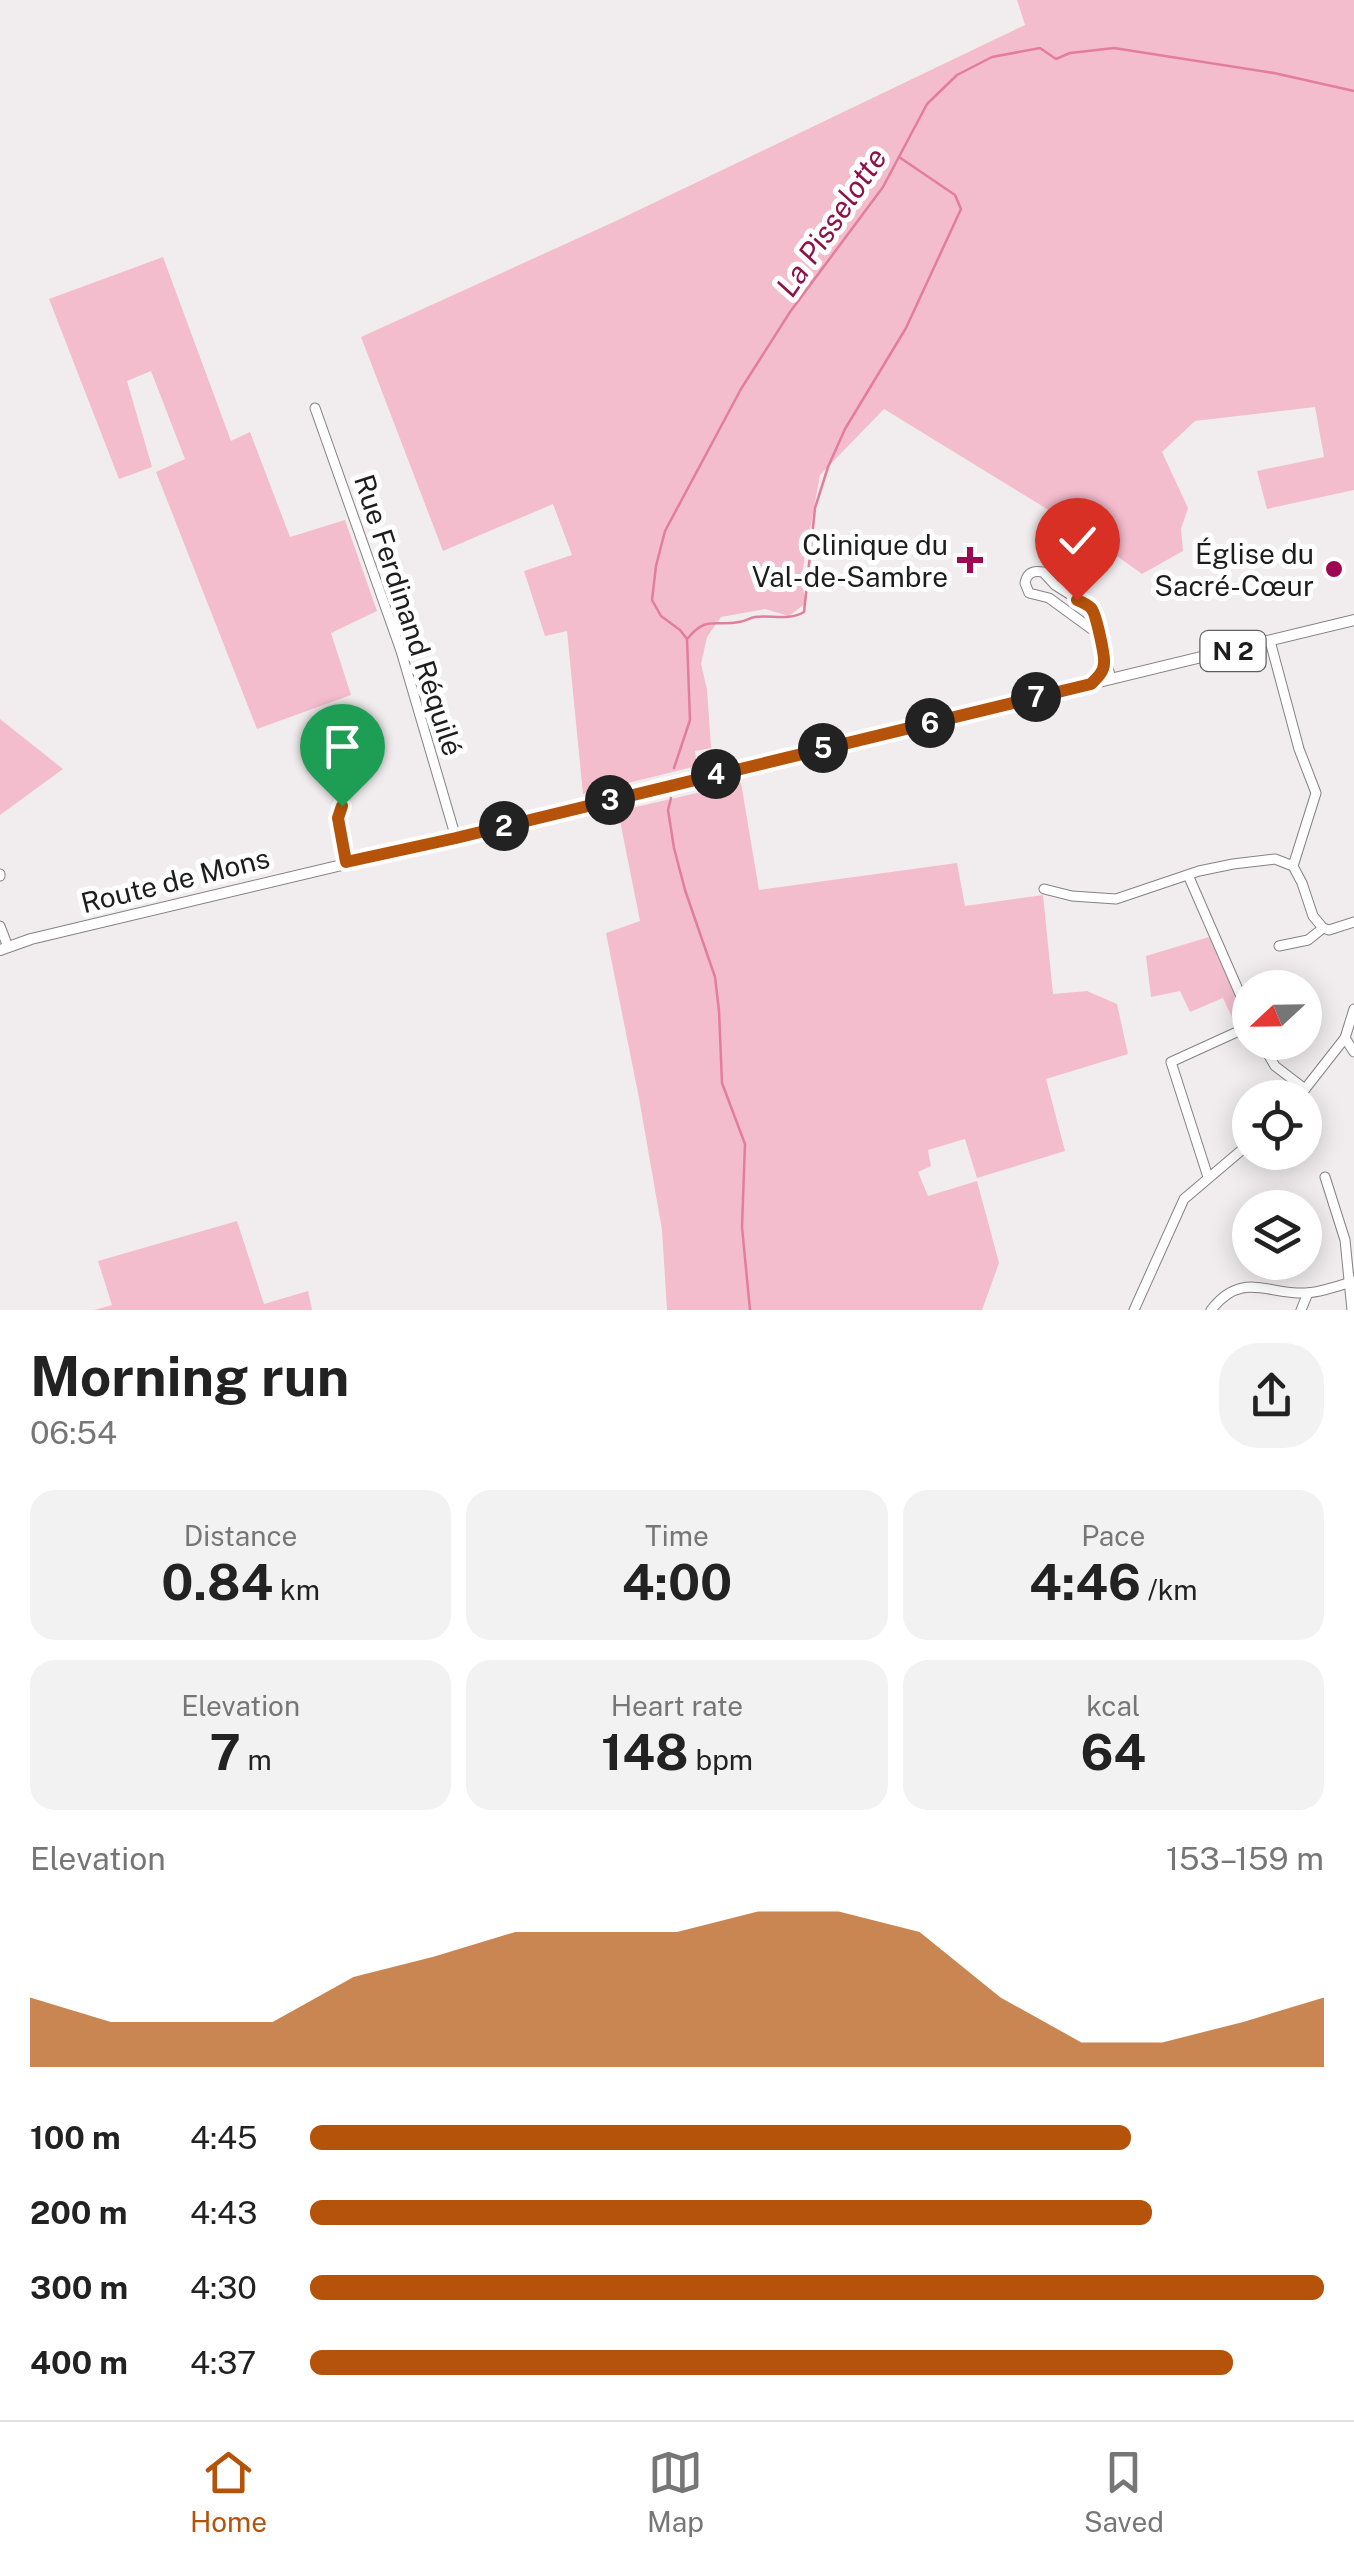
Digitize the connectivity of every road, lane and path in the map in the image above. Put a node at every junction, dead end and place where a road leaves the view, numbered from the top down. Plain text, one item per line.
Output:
1 (315, 408) dead end
2 (1050, 579) junction
3 (1043, 595) junction
4 (1354, 620) edge
5 (1098, 633) junction
6 (1270, 641) junction
7 (1104, 662) junction
8 (1110, 679) junction
9 (1091, 684) junction
10 (334, 742) dead end
11 (456, 838) junction
12 (346, 862) junction
13 (1292, 866) junction
14 (1188, 875) junction
15 (1044, 889) dead end
16 (1354, 922) edge
17 (0, 926) edge
18 (1323, 928) junction
19 (1278, 946) dead end
20 (4, 948) edge
21 (1232, 976) edge
22 (1354, 1009) edge
23 (1232, 1034) edge
24 (1345, 1038) junction
25 (1354, 1052) edge
26 (1272, 1060) edge
27 (1289, 1080) edge
28 (1312, 1080) edge
29 (1232, 1158) edge
30 (1208, 1177) junction
31 (1324, 1177) dead end
32 (1352, 1282) edge
33 (1308, 1293) junction
34 (1134, 1310) edge
35 (1211, 1310) edge
36 (1301, 1310) edge
37 (1352, 1310) edge

1 - 11 street, Rue Ferdinand Réquilé
2 - 3 street
2 - 3 street
2 - 5 street
3 - 5 street
4 - 6 main road, Route de Mons / N 2
5 - 7 street
6 - 8 main road, Route de Mons / N 2
6 - 13 street
7 - 8 street
7 - 9 street
8 - 9 main road, Route de Mons / N 2
9 - 11 main road, Route de Mons / N 2
10 - 12 street
11 - 12 main road, Route de Mons / N 2
12 - 20 main road, Route de Mons / N 2
13 - 14 street
13 - 18 street
14 - 15 street
14 - 21 street
16 - 18 street
17 - 20 street
18 - 19 street
22 - 24 street
23 - 30 street
24 - 25 street
24 - 28 street
26 - 27 street
29 - 30 street
30 - 34 street
31 - 32 street
32 - 33 street
32 - 37 street
33 - 35 street
33 - 36 street

